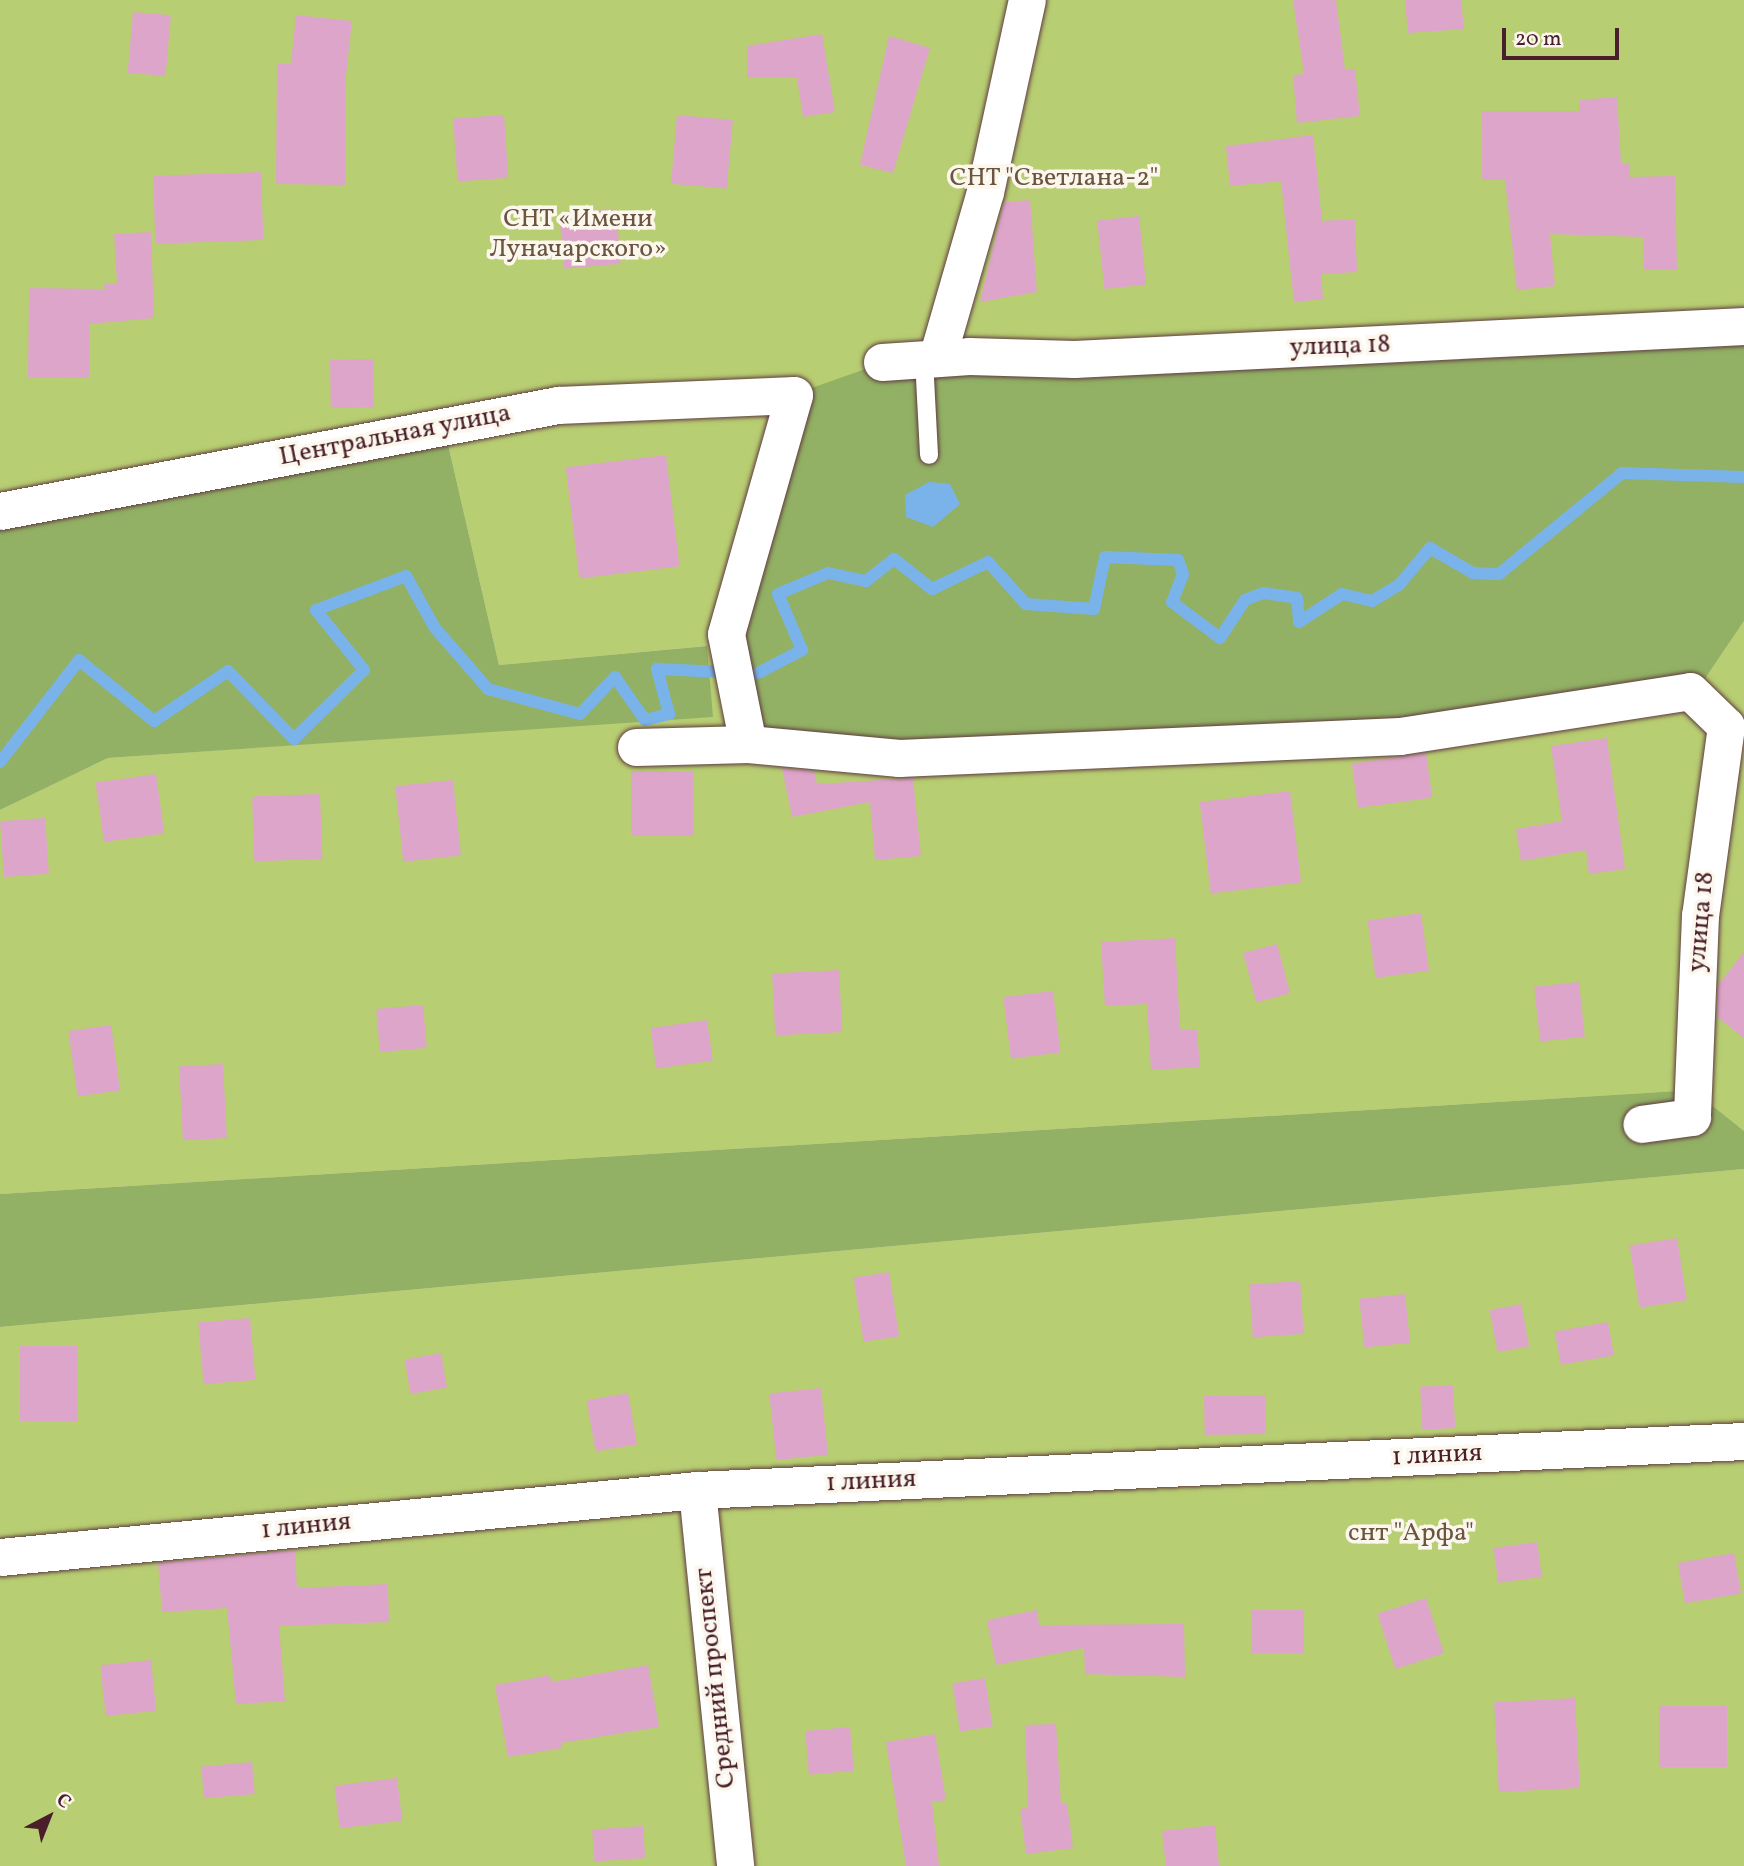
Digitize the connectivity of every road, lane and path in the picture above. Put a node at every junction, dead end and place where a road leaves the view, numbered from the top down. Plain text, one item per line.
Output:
1 (1027, 0) edge
2 (1744, 327) edge
3 (930, 359) junction
4 (882, 362) dead end
5 (929, 455) dead end
6 (0, 511) edge
7 (748, 744) junction
8 (636, 747) dead end
9 (1641, 1125) dead end
10 (1744, 1441) edge
11 (696, 1490) junction
12 (0, 1557) edge
13 (734, 1866) edge

1 - 3 street
2 - 3 street, улица 18
3 - 4 street, улица 18
3 - 5 lane
6 - 7 street, Центральная улица
7 - 8 street
7 - 9 street, улица 18
10 - 11 street, 1 линия
11 - 12 street, 1 линия
11 - 13 street, Средний проспект

